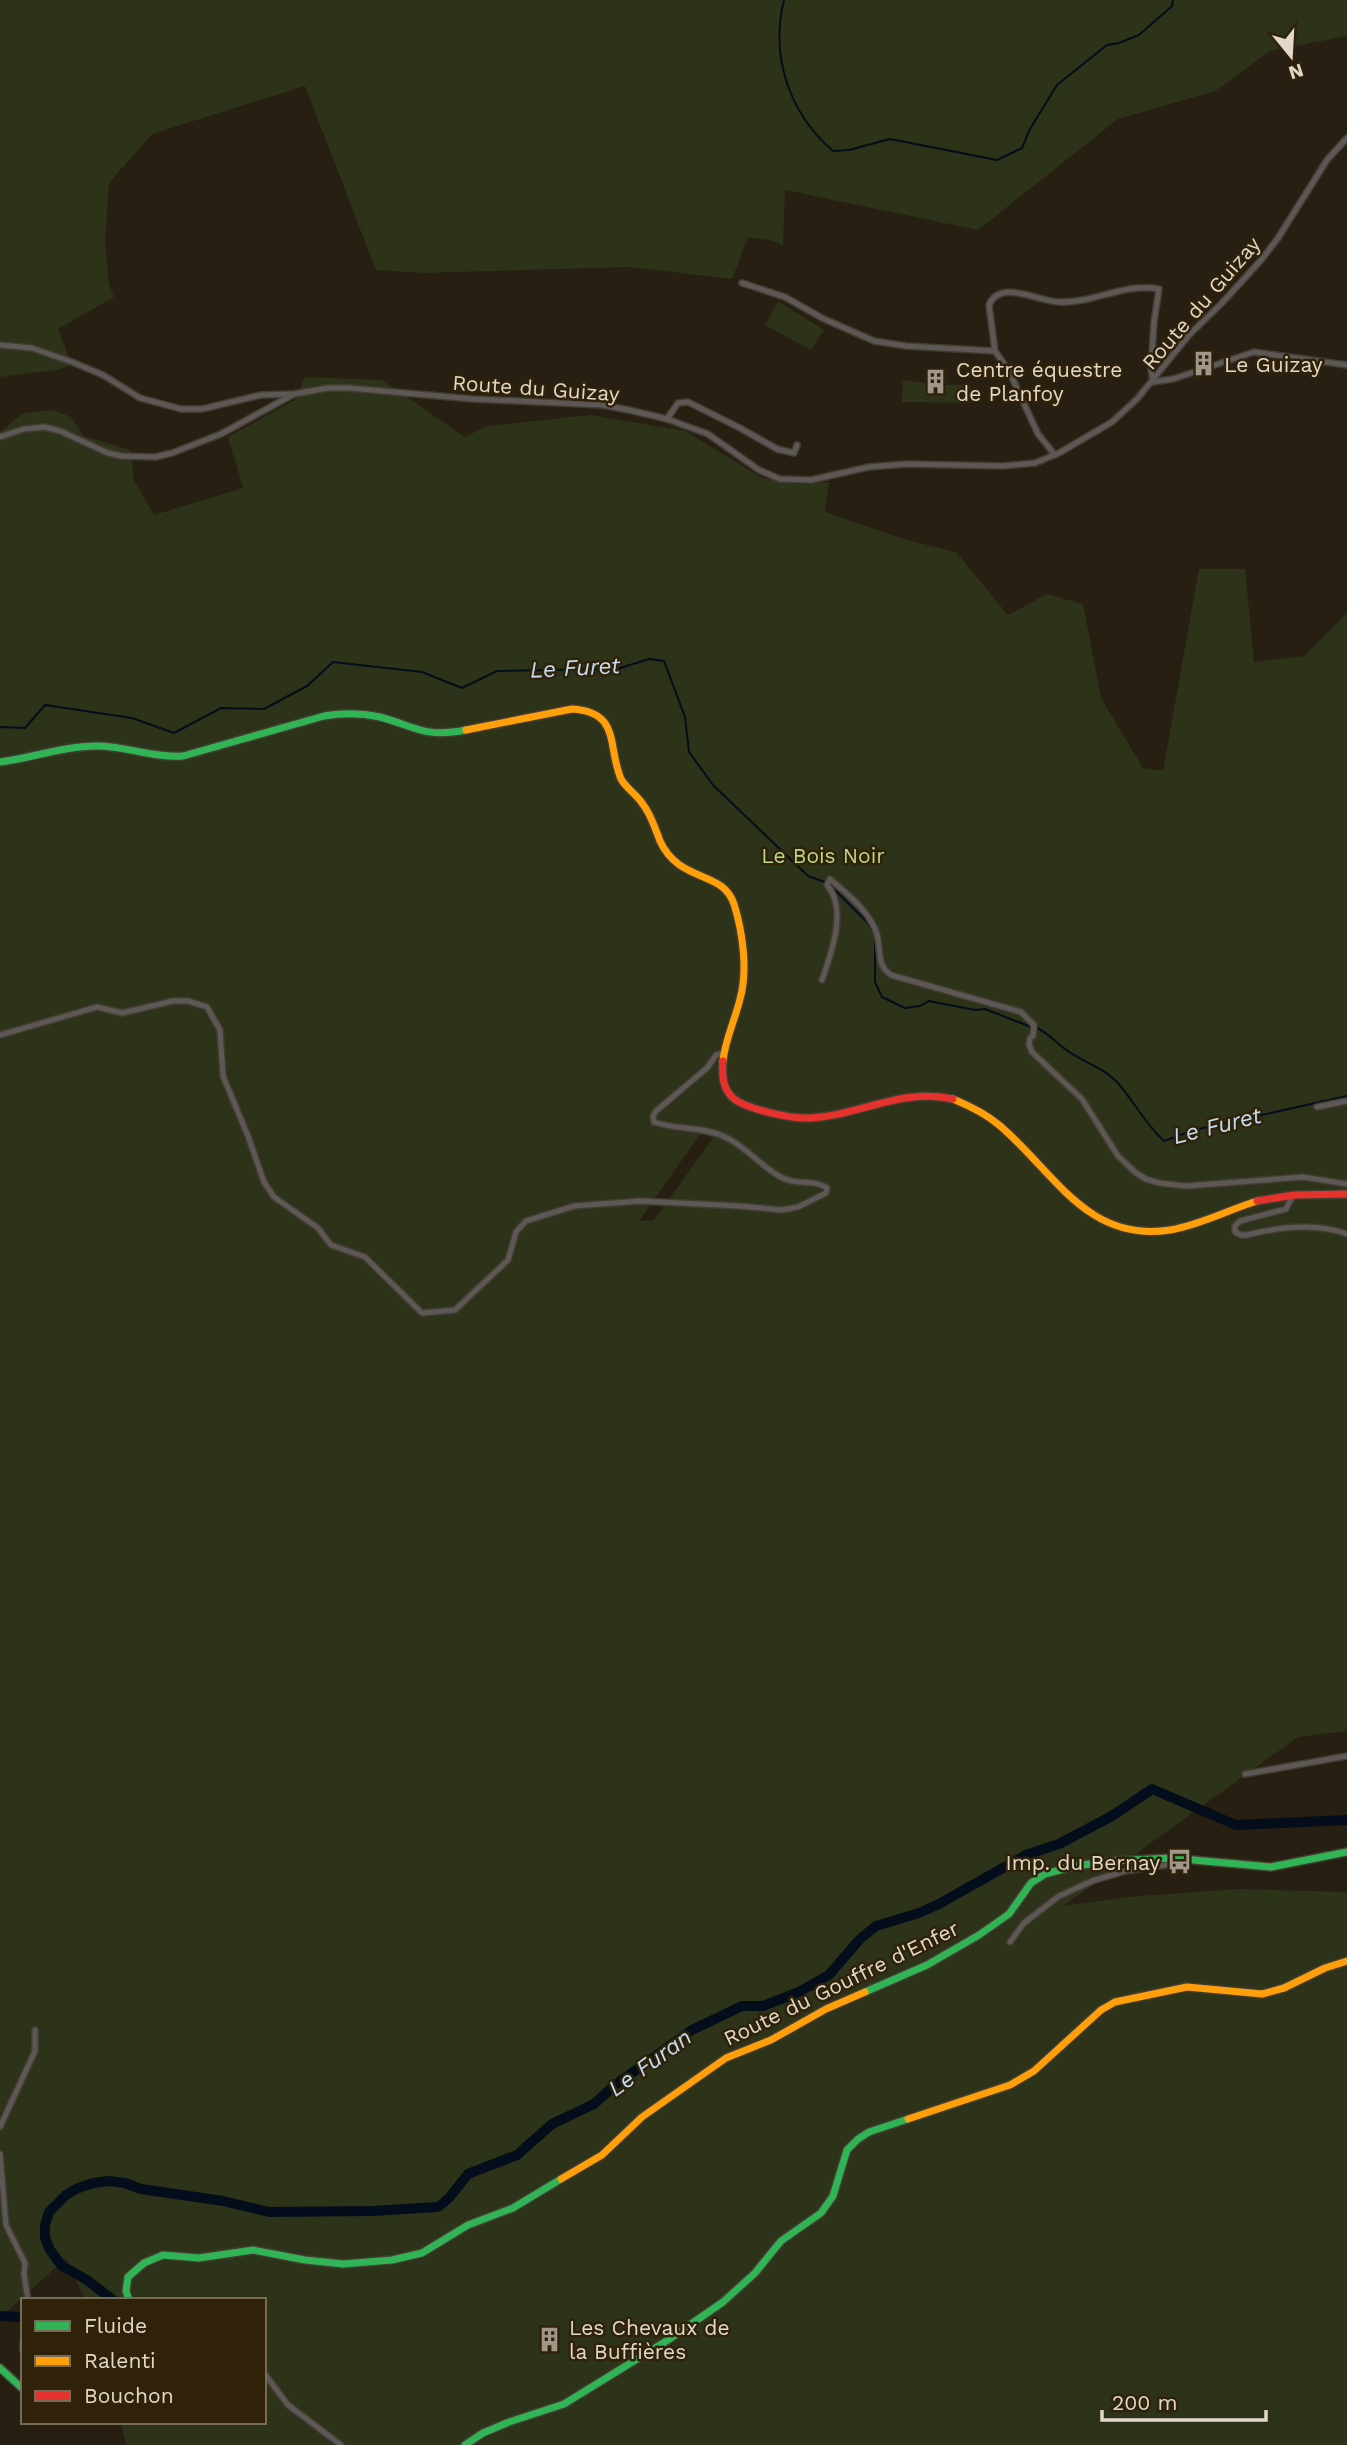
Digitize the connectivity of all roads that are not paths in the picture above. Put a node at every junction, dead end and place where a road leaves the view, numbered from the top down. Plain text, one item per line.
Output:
1 (1347, 138) edge
2 (742, 283) dead end
3 (0, 345) edge
4 (995, 351) junction
5 (1347, 365) edge
6 (1153, 382) junction
7 (294, 394) junction
8 (667, 419) junction
9 (0, 437) edge
10 (797, 445) dead end
11 (1055, 455) junction
12 (0, 762) edge
13 (821, 980) dead end
14 (0, 1035) edge
15 (724, 1053) junction
16 (1347, 1101) edge
17 (1317, 1107) dead end
18 (1347, 1184) edge
19 (1347, 1194) edge
20 (1293, 1195) junction
21 (1347, 1234) edge
22 (1347, 1756) edge
23 (1245, 1774) dead end
24 (1347, 1852) edge
25 (1171, 1857) junction
26 (1010, 1942) dead end
27 (1347, 1961) edge
28 (35, 2030) dead end
29 (0, 2127) edge
30 (0, 2154) edge
31 (28, 2298) edge
32 (128, 2298) edge
33 (0, 2368) edge
34 (266, 2376) edge
35 (21, 2387) edge
36 (341, 2445) edge
37 (465, 2445) edge

1 - 6 street, Route du Guizay
2 - 4 street
3 - 7 street
4 - 6 street
4 - 11 street
5 - 6 street
6 - 11 street, Route du Guizay
7 - 8 street, Route du Guizay
7 - 9 street, Route du Guizay
8 - 10 street
8 - 11 street, Route du Guizay
12 - 15 main road
13 - 18 street
14 - 15 street
15 - 20 main road
16 - 17 street
19 - 20 main road
20 - 21 street
22 - 23 street
24 - 25 main road
25 - 26 street
25 - 32 main road, Route du Gouffre d'Enfer
27 - 37 main road
28 - 29 street
30 - 31 street
33 - 35 main road
34 - 36 street

